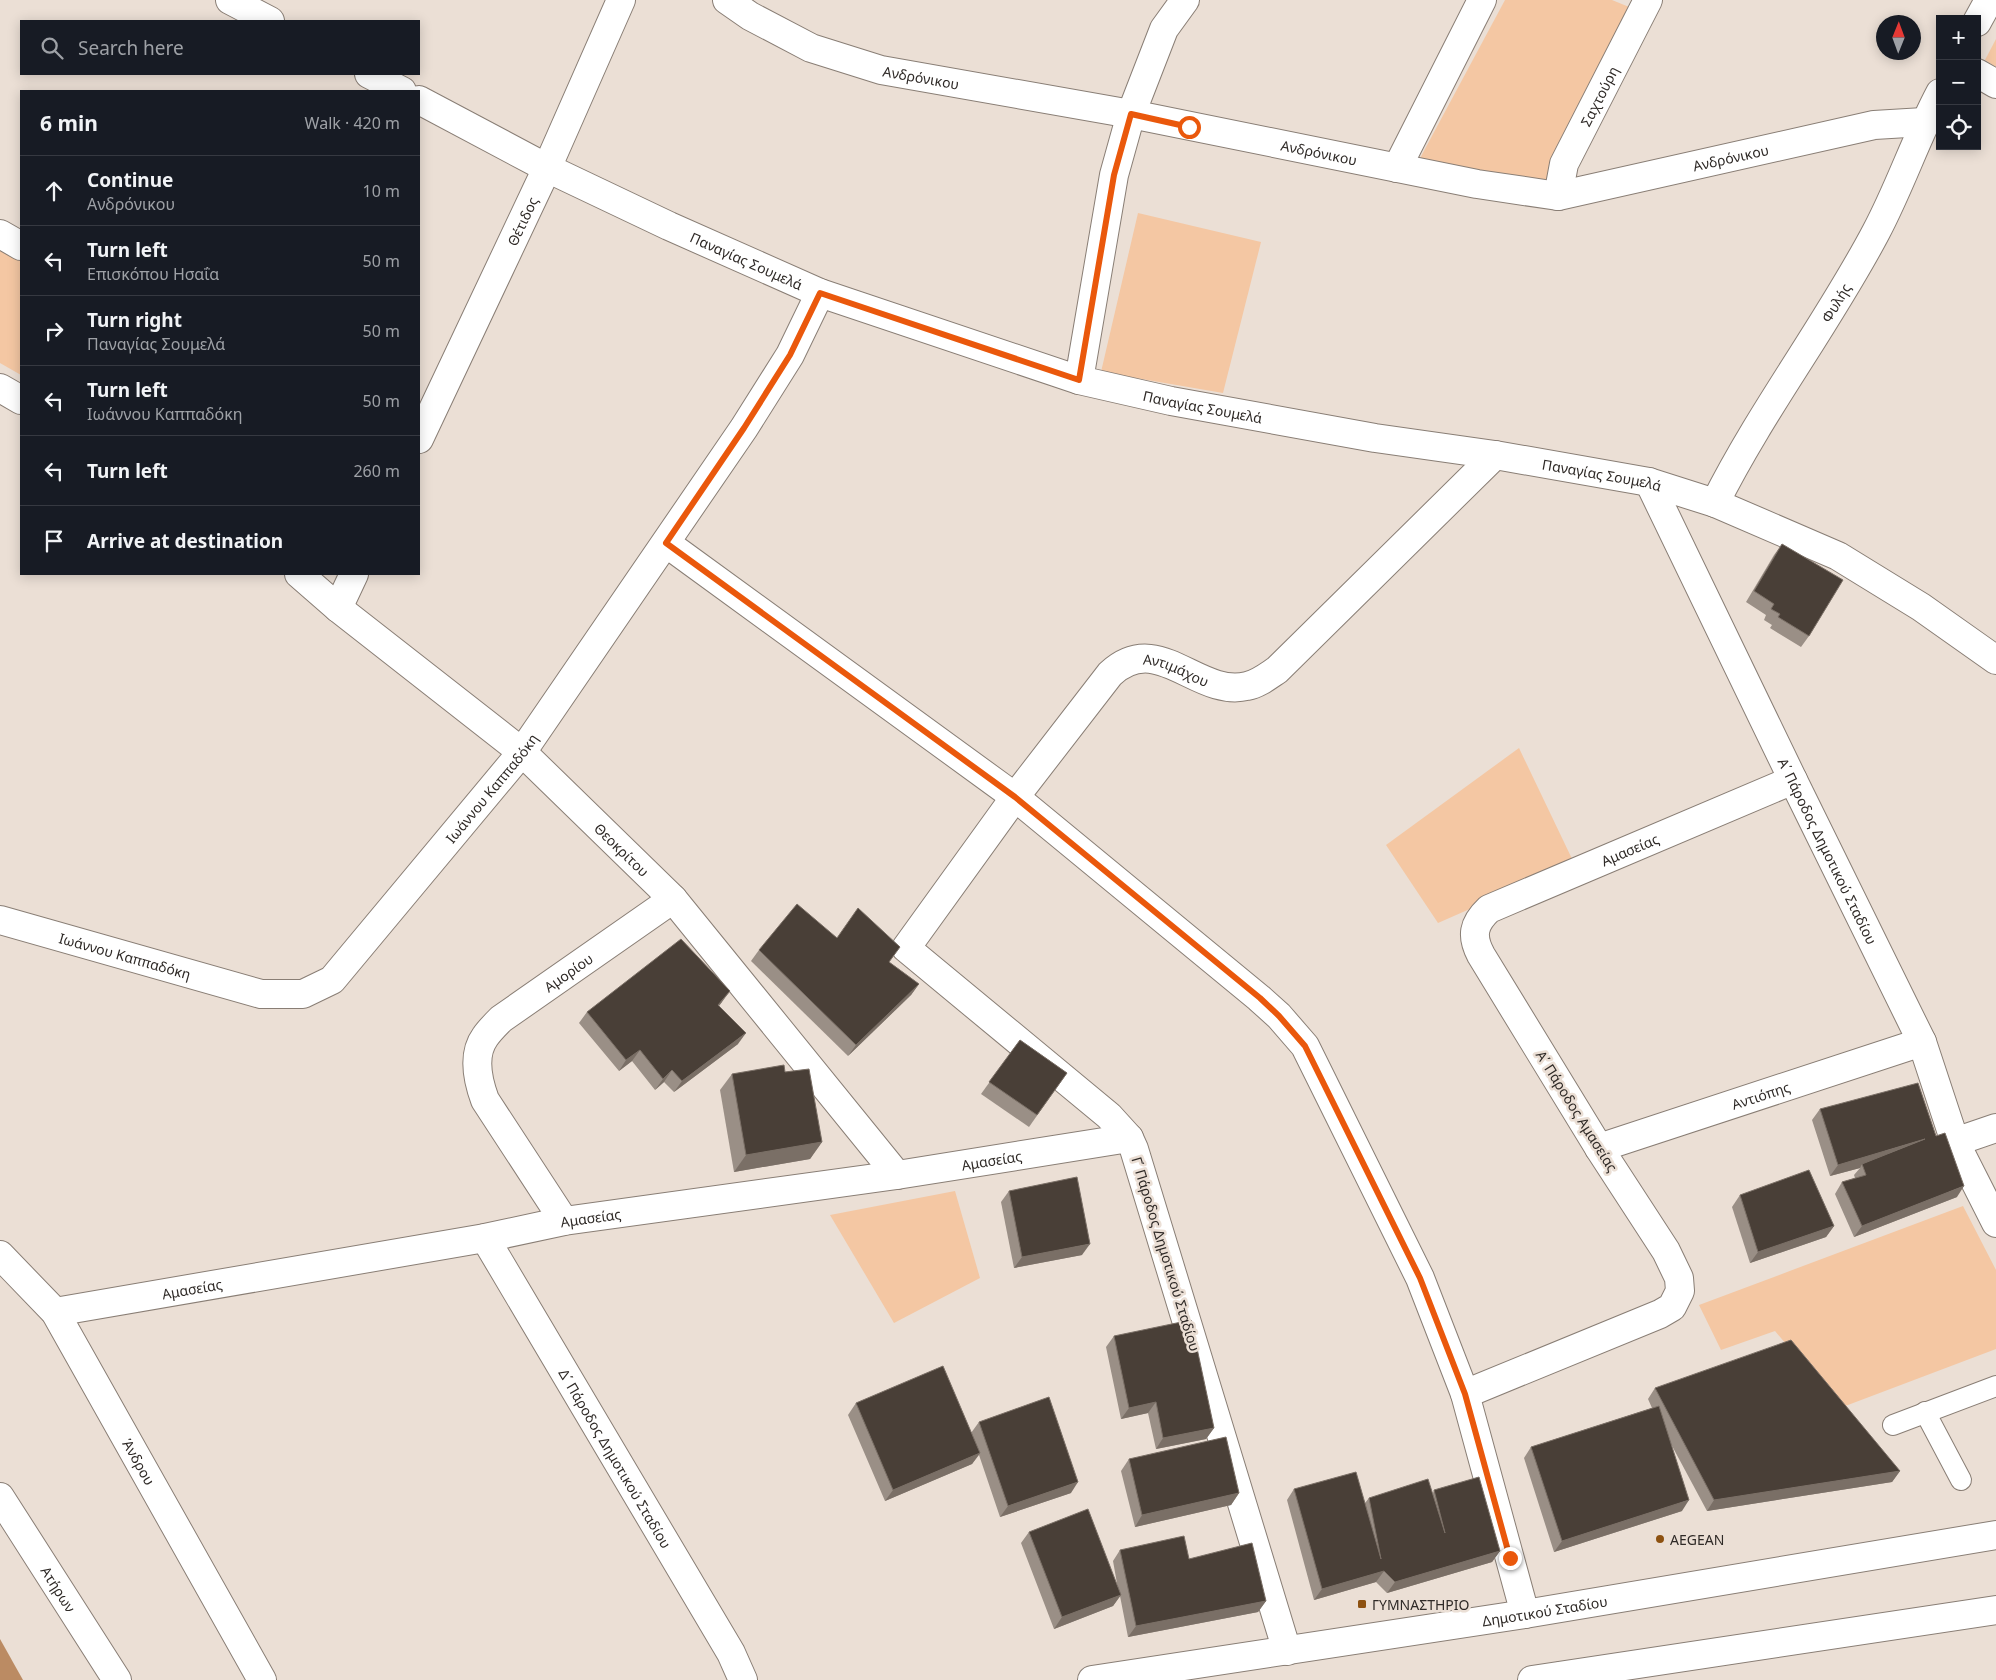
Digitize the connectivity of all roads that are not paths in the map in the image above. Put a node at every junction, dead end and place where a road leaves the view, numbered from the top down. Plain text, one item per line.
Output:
1 (230, 0) edge
2 (621, 0) edge
3 (727, 0) edge
4 (1185, 0) edge
5 (1482, 0) edge
6 (1648, 0) edge
7 (1989, 0) edge
8 (1981, 15) edge
9 (268, 20) edge
10 (371, 75) edge
11 (1981, 76) edge
12 (1996, 84) edge
13 (400, 90) edge
14 (420, 101) edge
15 (1936, 101) edge
16 (1131, 114) junction
17 (1924, 122) junction
18 (547, 168) junction
19 (1397, 168) junction
20 (1558, 196) junction
21 (0, 234) edge
22 (20, 245) edge
23 (820, 293) junction
24 (1079, 380) junction
25 (0, 388) edge
26 (20, 399) edge
27 (420, 437) edge
28 (1495, 455) junction
29 (1650, 482) junction
30 (1715, 503) junction
31 (666, 543) junction
32 (300, 575) edge
33 (354, 575) edge
34 (338, 608) junction
35 (1996, 660) edge
36 (522, 752) junction
37 (1793, 780) junction
38 (1015, 797) junction
39 (674, 899) junction
40 (0, 920) edge
41 (1475, 929) joint
42 (906, 948) joint
43 (1922, 1042) junction
44 (1996, 1128) edge
45 (1129, 1138) junction
46 (1955, 1142) junction
47 (1599, 1148) junction
48 (897, 1175) junction
49 (564, 1221) junction
50 (1996, 1223) edge
51 (485, 1238) junction
52 (0, 1255) edge
53 (55, 1312) junction
54 (1996, 1386) edge
55 (1465, 1394) junction
56 (1926, 1412) junction
57 (1893, 1425) dead end
58 (1961, 1480) dead end
59 (0, 1497) edge
60 (1996, 1535) edge
61 (1996, 1610) edge
62 (1525, 1614) junction
63 (1287, 1650) junction
64 (1561, 1678) edge
65 (116, 1680) edge
66 (262, 1680) edge
67 (743, 1680) edge
68 (1092, 1680) edge
69 (1532, 1680) edge

1 - 9 street
2 - 18 street, Θέτιδος
3 - 16 street, Ανδρόνικου
4 - 16 street
5 - 19 street
6 - 20 street, Σαχτούρη
7 - 8 street
10 - 13 street
11 - 12 street
14 - 18 street, Παναγίας Σουμελά
15 - 17 street, Φυλής
16 - 19 street, Ανδρόνικου
16 - 24 street
17 - 20 street, Ανδρόνικου
17 - 30 street, Φυλής
18 - 23 street, Παναγίας Σουμελά
18 - 27 street, Θέτιδος
19 - 20 street, Ανδρόνικου
21 - 22 street
23 - 24 street, Παναγίας Σουμελά
23 - 31 street, Ιωάννου Καππαδόκη
24 - 28 street, Παναγίας Σουμελά
25 - 26 street
28 - 29 street, Παναγίας Σουμελά
28 - 38 street, Αντιμάχου
29 - 30 street, Παναγίας Σουμελά
29 - 37 street, Α΄ Πάροδος Δημοτικού Σταδίου
30 - 35 street, Παναγίας Σουμελά
31 - 36 street, Ιωάννου Καππαδόκη
31 - 38 street
32 - 34 street, Θεοκρίτου
33 - 34 street
34 - 36 street, Θεοκρίτου
36 - 39 street, Θεοκρίτου
36 - 40 street, Ιωάννου Καππαδόκη
37 - 41 street, Αμασείας
37 - 43 street, Α΄ Πάροδος Δημοτικού Σταδίου
38 - 42 street, Αντιμάχου
38 - 55 street
39 - 48 street, Θεοκρίτου
39 - 49 street, Αμορίου
41 - 47 street, Α΄ Πάροδος Αμασείας
42 - 45 street, Γ΄ Πάροδος Δημοτικού Σταδίου
43 - 46 street, Α΄ Πάροδος Δημοτικού Σταδίου
43 - 47 street, Αντιόπης
44 - 46 street
45 - 48 street, Αμασείας
45 - 63 street, Γ΄ Πάροδος Δημοτικού Σταδίου
46 - 50 street, Α΄ Πάροδος Δημοτικού Σταδίου
47 - 55 street, Α΄ Πάροδος Αμασείας
48 - 49 street, Αμασείας
49 - 51 street, Αμασείας
51 - 53 street, Αμασείας
51 - 67 street, Δ΄ Πάροδος Δημοτικού Σταδίου
52 - 53 street, Άνδρου
53 - 66 street, Άνδρου
54 - 56 lane
55 - 62 street
56 - 57 lane
56 - 58 lane
59 - 65 street, Ατήρων
60 - 62 street, Δημοτικού Σταδίου
61 - 64 street
62 - 63 street, Δημοτικού Σταδίου
63 - 68 street, Δημοτικού Σταδίου
64 - 69 street

